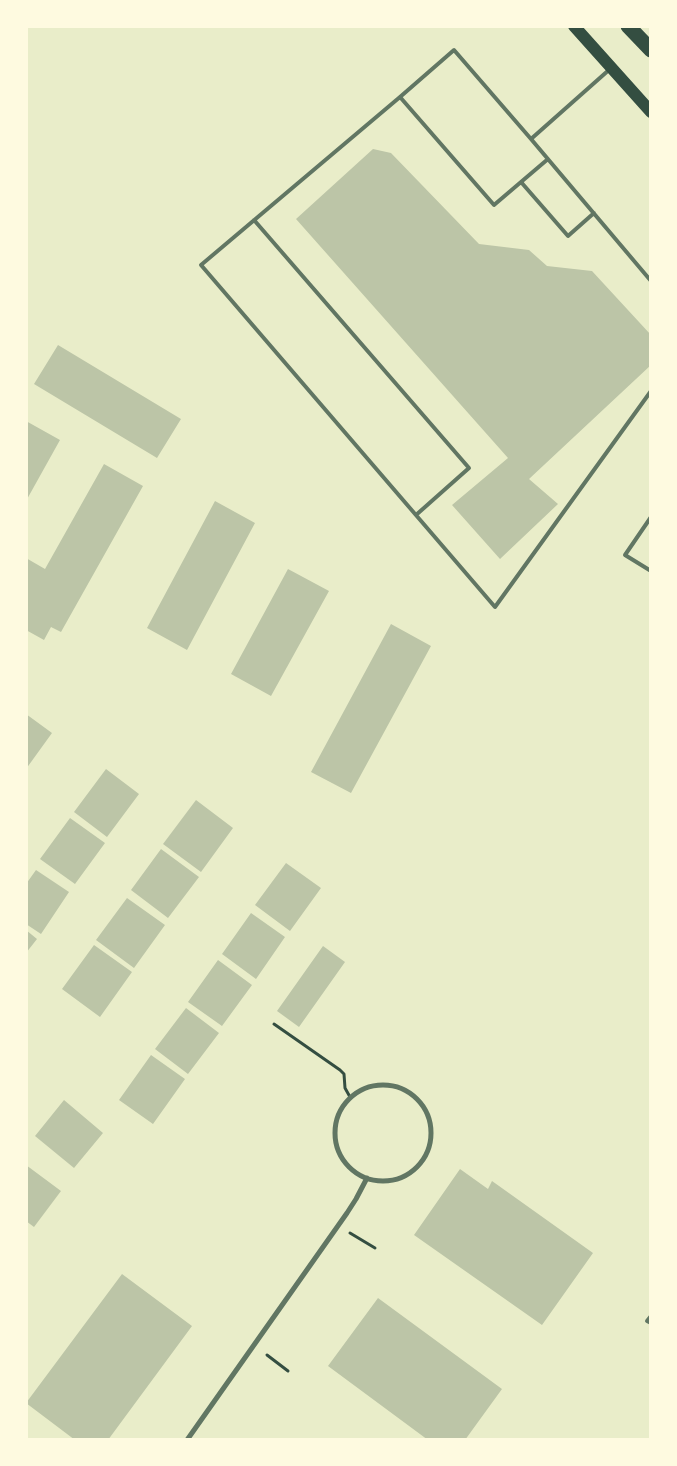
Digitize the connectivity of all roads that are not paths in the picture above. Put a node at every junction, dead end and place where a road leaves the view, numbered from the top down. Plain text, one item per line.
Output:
1 (574, 26) edge
2 (628, 26) edge
3 (651, 50) edge
4 (611, 68) junction
5 (400, 97) junction
6 (651, 112) edge
7 (531, 139) junction
8 (548, 159) junction
9 (521, 182) junction
10 (594, 214) junction
11 (254, 220) junction
12 (651, 282) edge
13 (651, 391) edge
14 (416, 515) junction
15 (651, 517) edge
16 (651, 571) edge
17 (366, 1178) junction
18 (651, 1316) edge
19 (651, 1323) edge
20 (187, 1440) edge

1 - 4 main road
2 - 3 highway
4 - 6 main road
4 - 7 lane
5 - 7 lane
5 - 9 lane
5 - 11 lane
7 - 8 lane
8 - 9 lane
8 - 10 lane
9 - 10 lane
10 - 12 lane
11 - 14 lane
11 - 14 lane
13 - 14 lane
15 - 16 lane
17 - 17 street
17 - 20 street
18 - 19 lane

